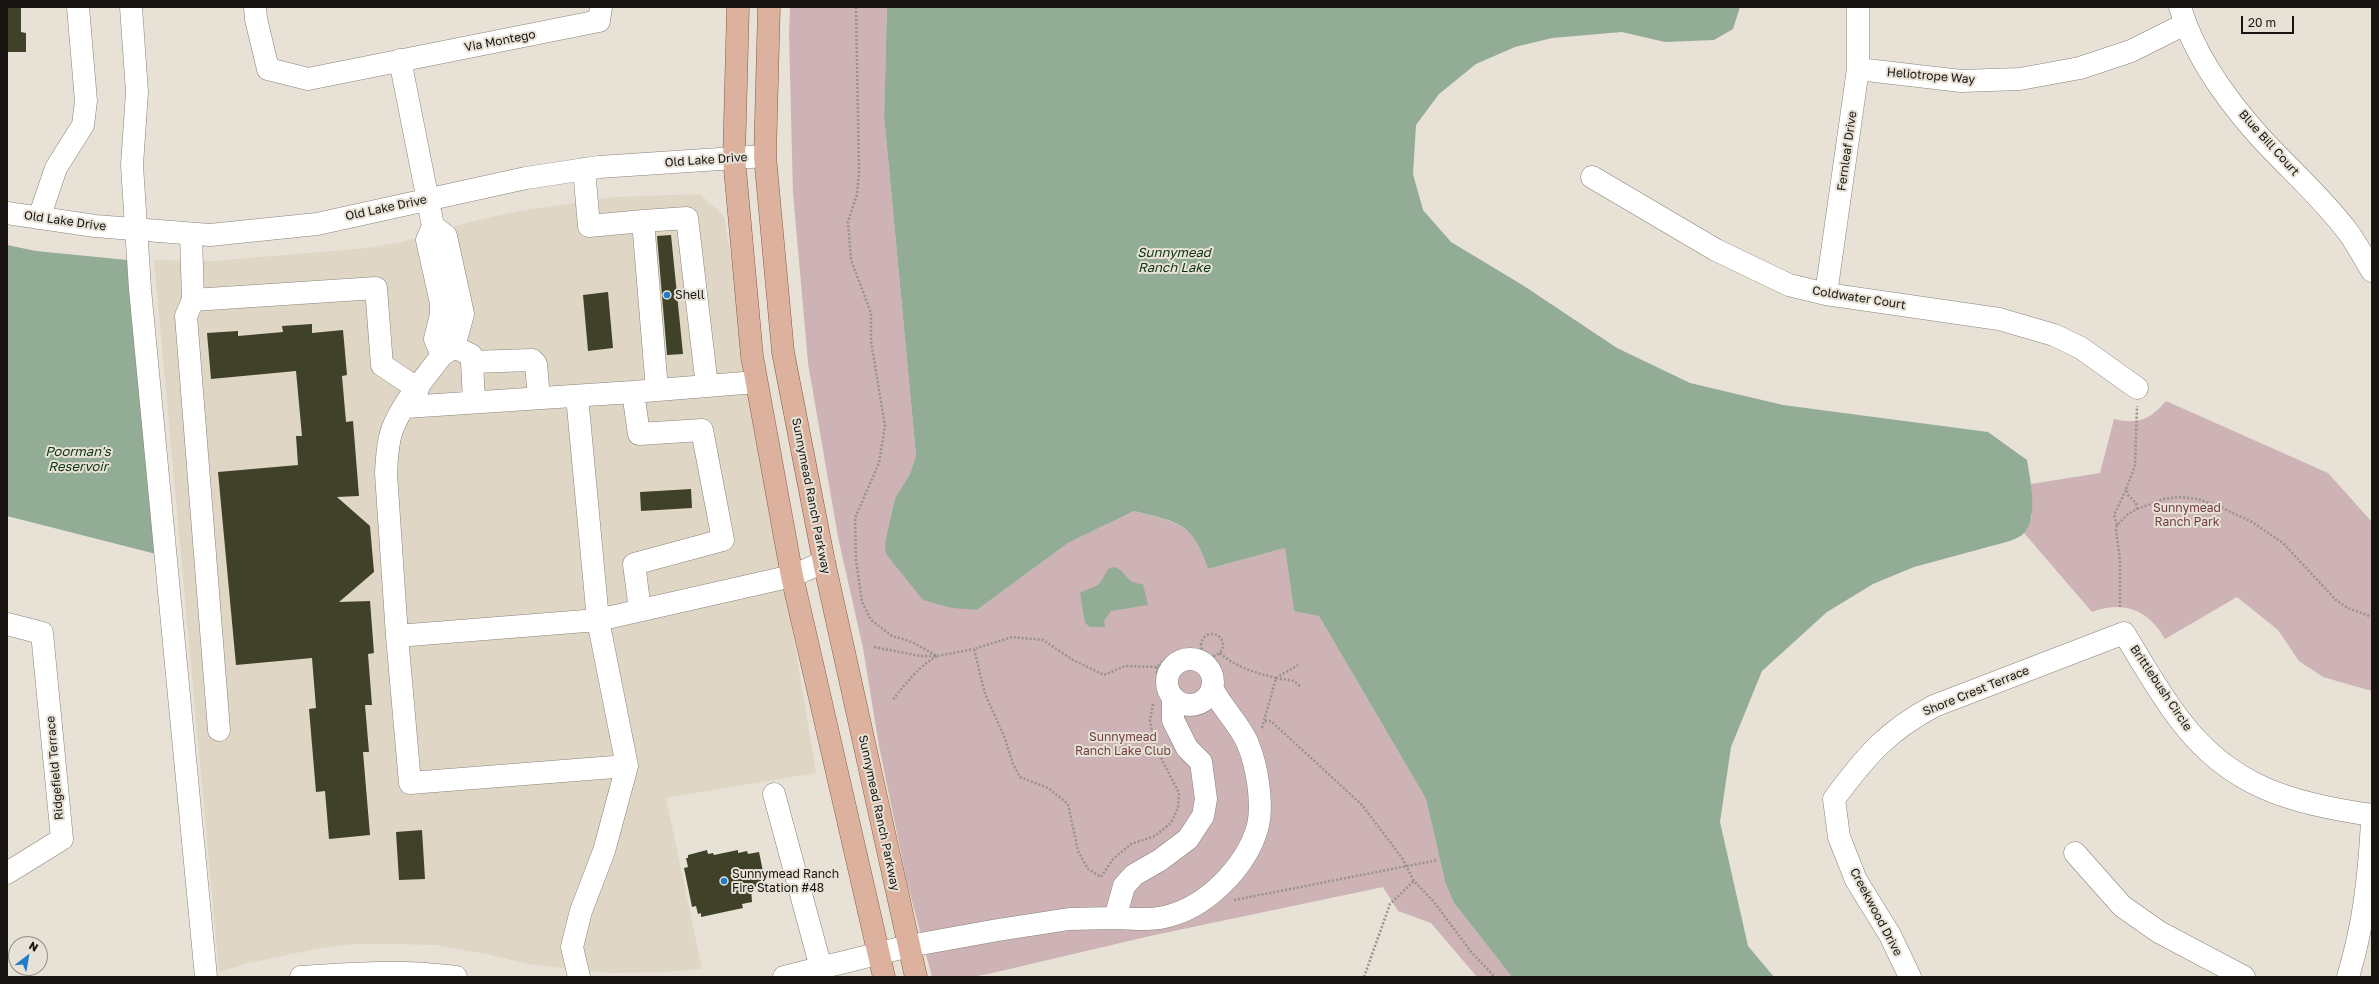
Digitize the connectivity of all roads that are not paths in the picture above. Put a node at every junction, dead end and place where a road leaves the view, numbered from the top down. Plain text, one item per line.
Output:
1 (78, 7) edge
2 (131, 7) edge
3 (255, 7) edge
4 (738, 7) edge
5 (769, 7) edge
6 (1858, 7) edge
7 (600, 14) edge
8 (2183, 16) edge
9 (400, 60) junction
10 (1858, 69) junction
11 (764, 156) junction
12 (734, 158) junction
13 (584, 169) junction
14 (1592, 177) dead end
15 (426, 199) junction
16 (7, 213) edge
17 (39, 218) junction
18 (643, 220) junction
19 (136, 230) junction
20 (191, 234) junction
21 (2372, 271) edge
22 (1826, 294) junction
23 (193, 300) junction
24 (448, 351) junction
25 (472, 362) junction
26 (756, 382) junction
27 (707, 386) junction
28 (2137, 388) dead end
29 (418, 389) junction
30 (657, 390) junction
31 (634, 392) junction
32 (577, 396) junction
33 (539, 398) junction
34 (474, 402) junction
35 (406, 406) junction
36 (824, 562) junction
37 (792, 576) junction
38 (640, 610) junction
39 (598, 620) junction
40 (7, 624) edge
41 (2124, 633) joint
42 (397, 636) junction
43 (1212, 688) junction
44 (1162, 696) junction
45 (219, 730) dead end
46 (627, 766) junction
47 (774, 794) dead end
48 (1834, 799) joint
49 (2372, 815) edge
50 (2372, 822) edge
51 (2075, 853) dead end
52 (7, 873) edge
53 (1115, 918) junction
54 (909, 946) junction
55 (878, 953) junction
56 (821, 968) junction
57 (206, 977) edge
58 (301, 977) edge
59 (456, 977) edge
60 (579, 977) edge
61 (784, 977) edge
62 (884, 977) edge
63 (916, 977) edge
64 (1910, 977) edge
65 (2244, 977) edge
66 (2348, 977) edge

1 - 17 street
2 - 19 street
3 - 9 street, Via Montego
4 - 12 main road
5 - 11 main road, Sunnymead Ranch Parkway
6 - 10 street, Fernleaf Drive
7 - 9 street, Via Montego
8 - 10 street, Heliotrope Way
8 - 21 street, Blue Bill Court
9 - 15 street
10 - 22 street, Fernleaf Drive
11 - 12 street, Old Lake Drive
11 - 36 main road, Sunnymead Ranch Parkway
12 - 13 street, Old Lake Drive
12 - 26 main road
13 - 15 street, Old Lake Drive
13 - 18 street
14 - 22 street, Coldwater Court
15 - 20 street, Old Lake Drive
15 - 24 street
16 - 17 street, Old Lake Drive
17 - 19 street, Old Lake Drive
18 - 27 street
18 - 30 street
19 - 20 street, Old Lake Drive
19 - 57 street
20 - 23 street
22 - 28 street, Coldwater Court
23 - 29 street
23 - 45 street
24 - 25 street
24 - 29 street
25 - 33 street
25 - 34 street
26 - 27 street
26 - 37 main road
27 - 30 street
29 - 35 street
30 - 31 street
31 - 32 street
31 - 38 street
32 - 33 street
32 - 39 street
33 - 34 street
34 - 35 street
35 - 42 street
36 - 37 street
36 - 54 main road, Sunnymead Ranch Parkway
37 - 38 street
37 - 55 main road
38 - 39 street
39 - 42 street
39 - 46 street
40 - 52 street, Ridgefield Terrace
41 - 48 street, Shore Crest Terrace
41 - 49 street, Brittlebush Circle
42 - 46 street
43 - 44 street
43 - 44 street
43 - 53 street
44 - 53 street
46 - 60 street
47 - 56 street
48 - 64 street, Creekwood Drive
50 - 66 street
51 - 65 street
53 - 54 street
54 - 55 street
54 - 63 main road, Sunnymead Ranch Parkway
55 - 56 street
55 - 62 main road
56 - 61 street
58 - 59 street

